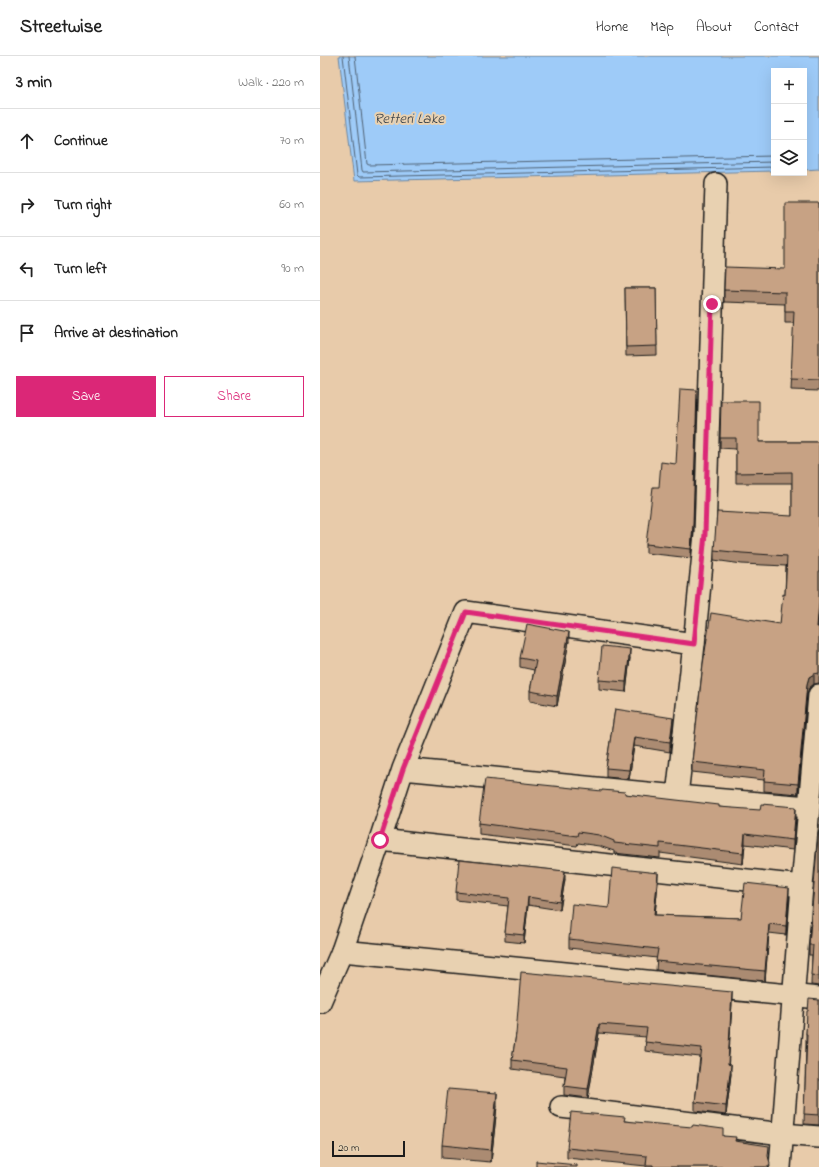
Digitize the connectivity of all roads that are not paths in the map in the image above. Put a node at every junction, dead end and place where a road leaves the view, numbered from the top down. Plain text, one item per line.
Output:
1 (716, 184) dead end
2 (694, 644) junction
3 (819, 695) edge
4 (403, 769) junction
5 (677, 796) junction
6 (808, 807) junction
7 (380, 840) junction
8 (802, 886) junction
9 (342, 951) junction
10 (794, 995) junction
11 (819, 998) edge
12 (320, 1002) edge
13 (561, 1107) dead end
14 (783, 1134) junction
15 (819, 1137) edge
16 (780, 1167) edge

1 - 2 street
2 - 4 street
2 - 5 street
3 - 6 street
4 - 5 street
4 - 7 street
5 - 6 street
6 - 8 street
7 - 8 street
7 - 9 street
8 - 10 street
9 - 10 street
9 - 12 street
10 - 11 street
10 - 14 street
13 - 14 street
14 - 15 street
14 - 16 street

